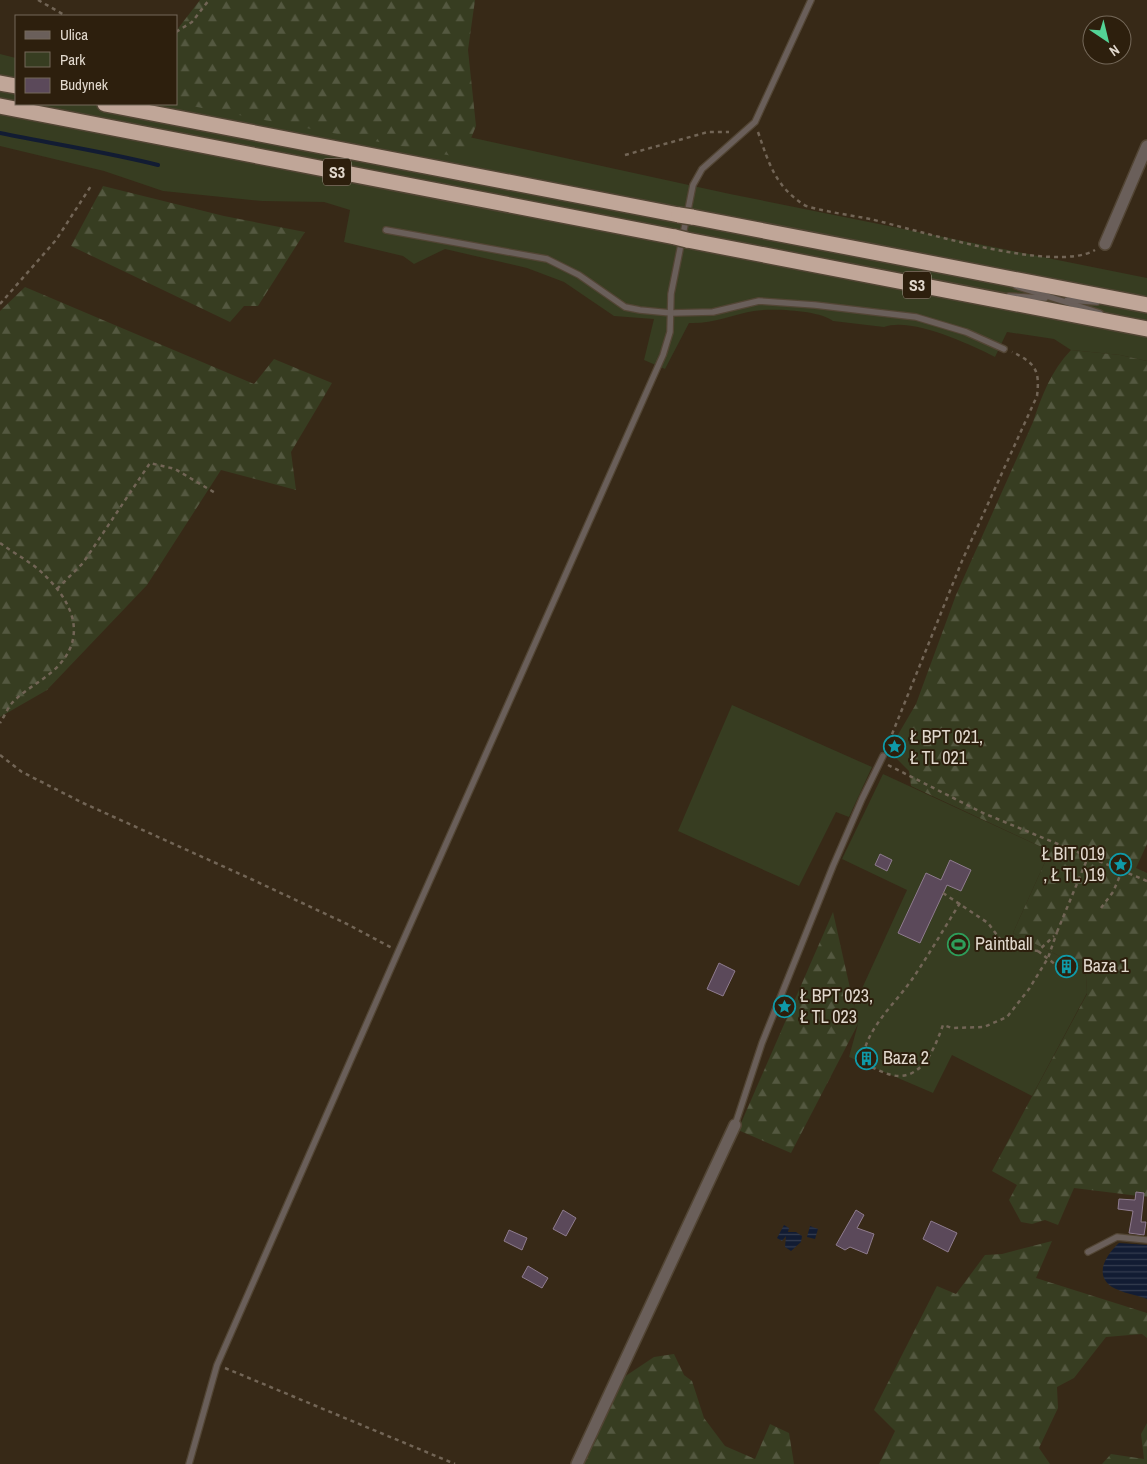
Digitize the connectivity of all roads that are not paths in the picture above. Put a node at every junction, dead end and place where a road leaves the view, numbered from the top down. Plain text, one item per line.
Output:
1 (811, 0) edge
2 (0, 83) edge
3 (15, 86) edge
4 (110, 105) edge
5 (0, 106) edge
6 (1147, 146) edge
7 (386, 230) dead end
8 (1105, 244) road end
9 (953, 267) junction
10 (950, 291) junction
11 (1056, 299) junction
12 (1147, 306) edge
13 (670, 313) junction
14 (1147, 328) edge
15 (1004, 348) road end
16 (882, 759) road end
17 (735, 1125) joint
18 (1147, 1240) edge
19 (1088, 1252) dead end
20 (190, 1464) edge
21 (578, 1464) edge

1 - 13 lane
2 - 3 highway
4 - 9 highway, S3
5 - 10 highway, S3
6 - 8 street
7 - 13 lane
9 - 11 lane
9 - 12 highway, S3
10 - 11 lane
10 - 14 highway, S3
11 - 12 lane
11 - 14 lane
13 - 15 lane
13 - 20 lane
16 - 17 lane
17 - 21 street
18 - 19 lane

